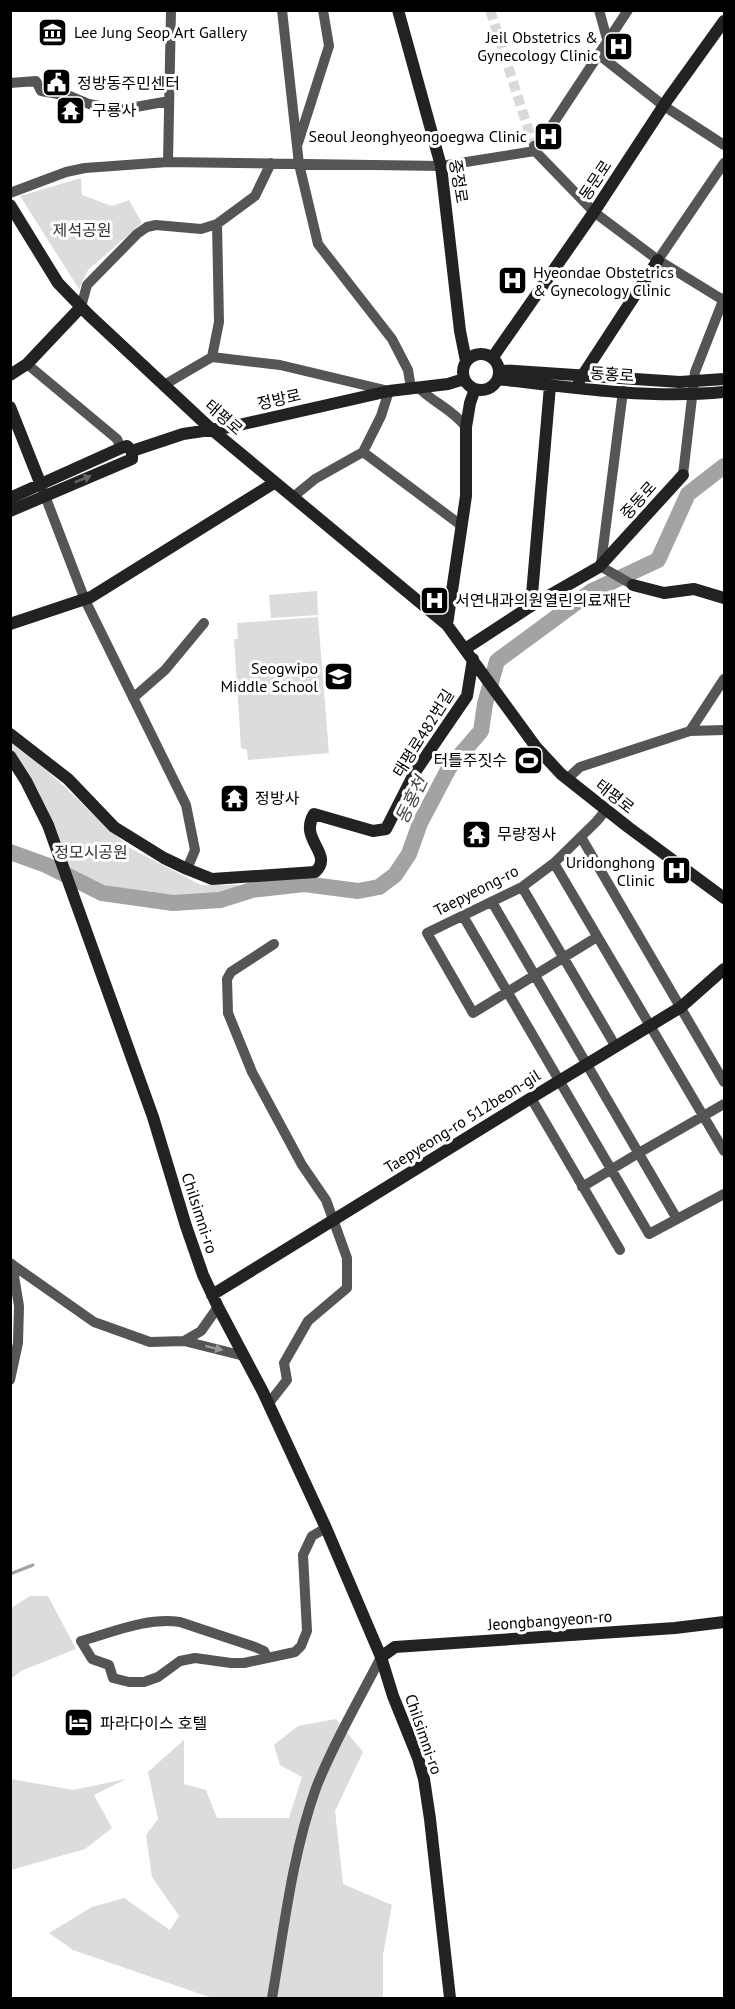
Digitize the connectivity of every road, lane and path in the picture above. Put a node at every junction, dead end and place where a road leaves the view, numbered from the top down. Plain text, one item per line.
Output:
1 (171, 10) edge
2 (282, 10) edge
3 (323, 10) edge
4 (398, 10) edge
5 (599, 10) edge
6 (628, 10) edge
7 (724, 21) edge
8 (607, 39) junction
9 (598, 54) junction
10 (10, 82) edge
11 (169, 102) junction
12 (664, 106) junction
13 (724, 145) edge
14 (297, 147) junction
15 (534, 148) junction
16 (168, 162) junction
17 (271, 163) junction
18 (299, 164) junction
19 (724, 164) edge
20 (441, 166) junction
21 (10, 193) edge
22 (10, 205) edge
23 (594, 212) junction
24 (217, 224) junction
25 (658, 260) junction
26 (724, 299) edge
27 (81, 307) junction
28 (212, 357) junction
29 (493, 357) junction
30 (466, 361) junction
31 (27, 364) junction
32 (10, 375) edge
33 (499, 375) junction
34 (582, 376) junction
35 (464, 379) junction
36 (724, 379) edge
37 (164, 385) junction
38 (550, 386) junction
39 (415, 388) junction
40 (576, 388) junction
41 (693, 388) junction
42 (475, 389) junction
43 (389, 391) junction
44 (623, 391) junction
45 (724, 392) edge
46 (10, 407) edge
47 (466, 427) junction
48 (211, 429) junction
49 (127, 449) junction
50 (363, 452) junction
51 (683, 475) joint
52 (274, 483) junction
53 (43, 490) junction
54 (293, 497) junction
55 (10, 498) edge
56 (10, 511) edge
57 (462, 526) junction
58 (601, 565) junction
59 (633, 585) joint
60 (724, 598) edge
61 (85, 600) junction
62 (531, 606) junction
63 (204, 623) dead end
64 (10, 624) edge
65 (447, 625) junction
66 (471, 657) junction
67 (724, 680) edge
68 (133, 698) junction
69 (690, 730) junction
70 (724, 730) edge
71 (10, 734) edge
72 (10, 756) edge
73 (567, 779) junction
74 (606, 810) junction
75 (582, 837) junction
76 (554, 863) junction
77 (187, 869) junction
78 (522, 887) junction
79 (724, 898) edge
80 (492, 902) junction
81 (463, 916) junction
82 (597, 937) junction
83 (274, 944) dead end
84 (564, 957) junction
85 (724, 969) edge
86 (534, 975) junction
87 (508, 991) junction
88 (681, 1007) junction
89 (650, 1027) junction
90 (616, 1047) junction
91 (585, 1064) junction
92 (560, 1080) junction
93 (724, 1082) edge
94 (531, 1098) junction
95 (724, 1104) edge
96 (704, 1116) junction
97 (724, 1151) edge
98 (637, 1154) junction
99 (612, 1168) junction
100 (582, 1187) junction
101 (724, 1194) edge
102 (677, 1219) junction
103 (333, 1220) junction
104 (620, 1250) dead end
105 (11, 1264) edge
106 (212, 1295) junction
107 (218, 1307) junction
108 (184, 1341) junction
109 (244, 1356) junction
110 (10, 1380) edge
111 (268, 1403) junction
112 (326, 1527) junction
113 (724, 1622) edge
114 (267, 1657) junction
115 (381, 1657) junction
116 (272, 1998) edge
117 (450, 1998) edge

1 - 11 street
2 - 14 street
3 - 14 street
4 - 20 main road, 중정로
5 - 8 street
6 - 8 street
7 - 12 main road, 동문로
8 - 9 street
9 - 12 street
9 - 15 street
10 - 11 street
11 - 16 street
12 - 13 street
12 - 23 main road, 동문로
14 - 18 street
15 - 20 street
15 - 23 street
16 - 17 street
16 - 21 street
17 - 18 street
17 - 24 street
18 - 20 street
18 - 39 street
19 - 25 street
20 - 30 main road, 중정로
22 - 27 main road, 태평로
23 - 25 street
23 - 29 main road, 동문로
24 - 27 street
24 - 28 street
25 - 26 street
25 - 34 main road
26 - 41 street, 중동로
27 - 31 main road
27 - 37 main road, 태평로
28 - 37 street
28 - 43 street
29 - 30 main road
29 - 33 main road
30 - 35 main road
31 - 32 main road
31 - 49 street
33 - 34 main road, 동홍로
33 - 38 main road, 동홍로
33 - 42 main road
34 - 40 main road
34 - 41 main road, 동홍로
35 - 39 main road, 정방로
35 - 42 main road
36 - 41 main road, 동홍로
37 - 48 main road, 태평로
38 - 40 main road, 동홍로
38 - 62 main road
39 - 43 main road, 정방로
39 - 47 street
40 - 44 main road, 동홍로
41 - 44 main road, 동홍로
41 - 45 main road, 동홍로
41 - 51 street, 중동로
42 - 47 main road
43 - 48 main road, 정방로
43 - 50 street
44 - 58 street
46 - 53 main road
47 - 57 main road
48 - 49 main road, 정방로
48 - 52 main road, 태평로
49 - 53 main road, 정방로
50 - 54 street
50 - 57 street
51 - 58 main road, 중동로
52 - 54 main road, 태평로
52 - 61 main road
53 - 55 main road, 정방로
53 - 56 main road, 정방로
53 - 61 street
54 - 65 main road, 태평로
57 - 65 main road
58 - 59 street
58 - 62 main road, 중동로
59 - 60 main road
61 - 64 main road
61 - 68 street
62 - 66 main road, 중동로
63 - 68 street
65 - 66 main road
66 - 73 main road, 태평로
66 - 77 main road, 태평로482번길
67 - 69 street
68 - 77 street
69 - 70 street
69 - 73 street
71 - 77 main road, 태평로482번길
72 - 106 main road, Chilsimni-ro
73 - 74 main road, 태평로
74 - 75 street, Taepyeong-ro
74 - 79 main road, 태평로
75 - 76 street, Taepyeong-ro
75 - 88 street
76 - 78 street, Taepyeong-ro
76 - 82 street
78 - 80 street, Taepyeong-ro
78 - 84 street
80 - 81 street, Taepyeong-ro
80 - 86 street
81 - 87 street
81 - 87 street, Taepyeong-ro
82 - 84 street
82 - 89 street
83 - 103 street
84 - 86 street
84 - 90 street
85 - 88 main road, Taepyeong-ro 512beon-gil
86 - 87 street
86 - 91 street
87 - 92 street
88 - 89 main road, Taepyeong-ro 512beon-gil
88 - 93 street
89 - 90 main road, Taepyeong-ro 512beon-gil
89 - 96 street
90 - 91 main road, Taepyeong-ro 512beon-gil
91 - 92 main road, Taepyeong-ro 512beon-gil
91 - 98 street
92 - 94 main road, Taepyeong-ro 512beon-gil
92 - 99 street
94 - 100 street
94 - 103 main road, Taepyeong-ro 512beon-gil
95 - 96 street
96 - 97 street
96 - 98 street
98 - 99 street
98 - 102 street
99 - 100 street
99 - 102 street
100 - 104 street
101 - 102 street
103 - 106 main road, Taepyeong-ro 512beon-gil
103 - 111 street
105 - 108 street
105 - 110 street
106 - 107 main road, Chilsimni-ro
107 - 108 street
107 - 109 main road, Chilsimni-ro
108 -> 109 street
109 - 111 main road, Chilsimni-ro
111 - 112 main road, Chilsimni-ro
112 - 114 street
112 - 115 main road, Chilsimni-ro
113 - 115 main road, Jeongbangyeon-ro
114 - 114 street
115 - 116 street
115 - 117 main road, Chilsimni-ro

